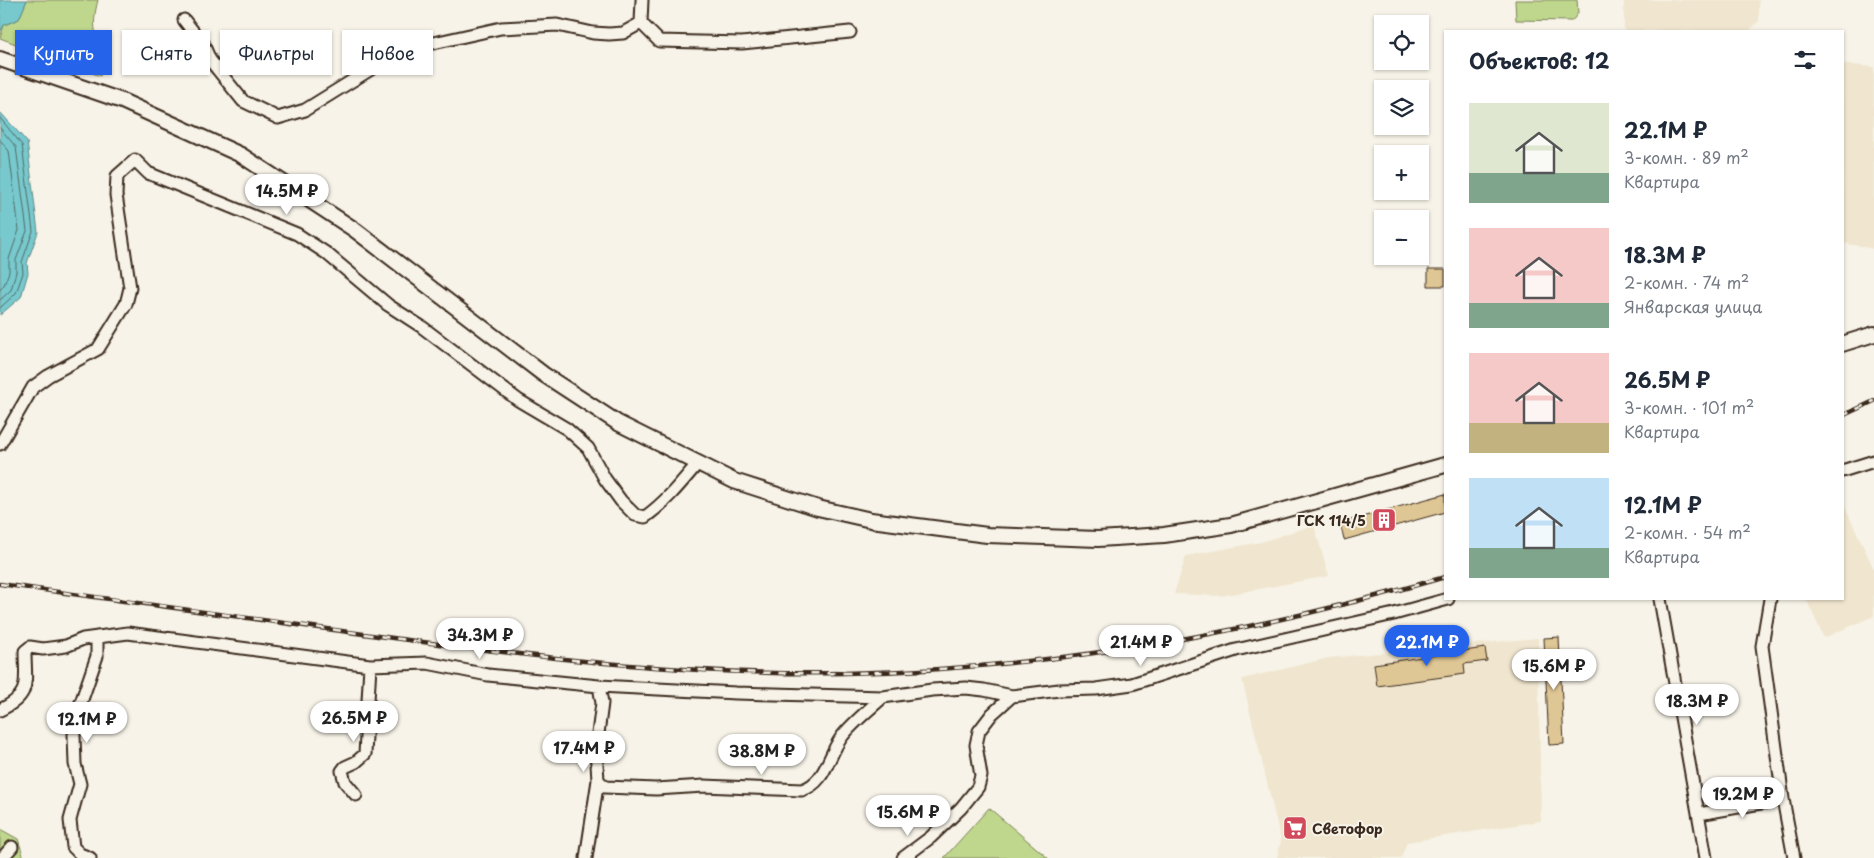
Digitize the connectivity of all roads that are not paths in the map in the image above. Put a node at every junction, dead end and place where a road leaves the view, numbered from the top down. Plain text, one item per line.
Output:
1 (642, 0) edge
2 (184, 20) dead end
3 (640, 23) junction
4 (850, 32) dead end
5 (0, 59) edge
6 (1874, 334) edge
7 (1844, 343) edge
8 (0, 444) edge
9 (1874, 461) edge
10 (698, 463) junction
11 (1444, 465) edge
12 (1844, 470) edge
13 (1444, 600) edge
14 (1660, 600) edge
15 (1770, 600) edge
16 (96, 637) junction
17 (370, 665) junction
18 (599, 686) junction
19 (1012, 696) junction
20 (883, 697) junction
21 (0, 710) edge
22 (598, 780) junction
23 (356, 795) dead end
24 (1783, 799) junction
25 (1699, 814) junction
26 (12, 847) dead end
27 (2, 858) edge
28 (90, 858) edge
29 (586, 858) edge
30 (903, 858) edge
31 (1706, 858) edge
32 (1794, 858) edge

1 - 3 street
2 - 3 street
3 - 4 street
5 - 10 main road
6 - 7 main road
8 - 10 street
9 - 12 street
10 - 11 main road
13 - 19 street
14 - 25 street
15 - 24 street
16 - 17 street
16 - 21 street
16 - 28 street
17 - 18 street
17 - 23 street
18 - 20 street
18 - 22 street
19 - 20 street
19 - 30 street
20 - 22 street
22 - 29 street
24 - 25 street
24 - 32 street
25 - 31 street
26 - 27 street

